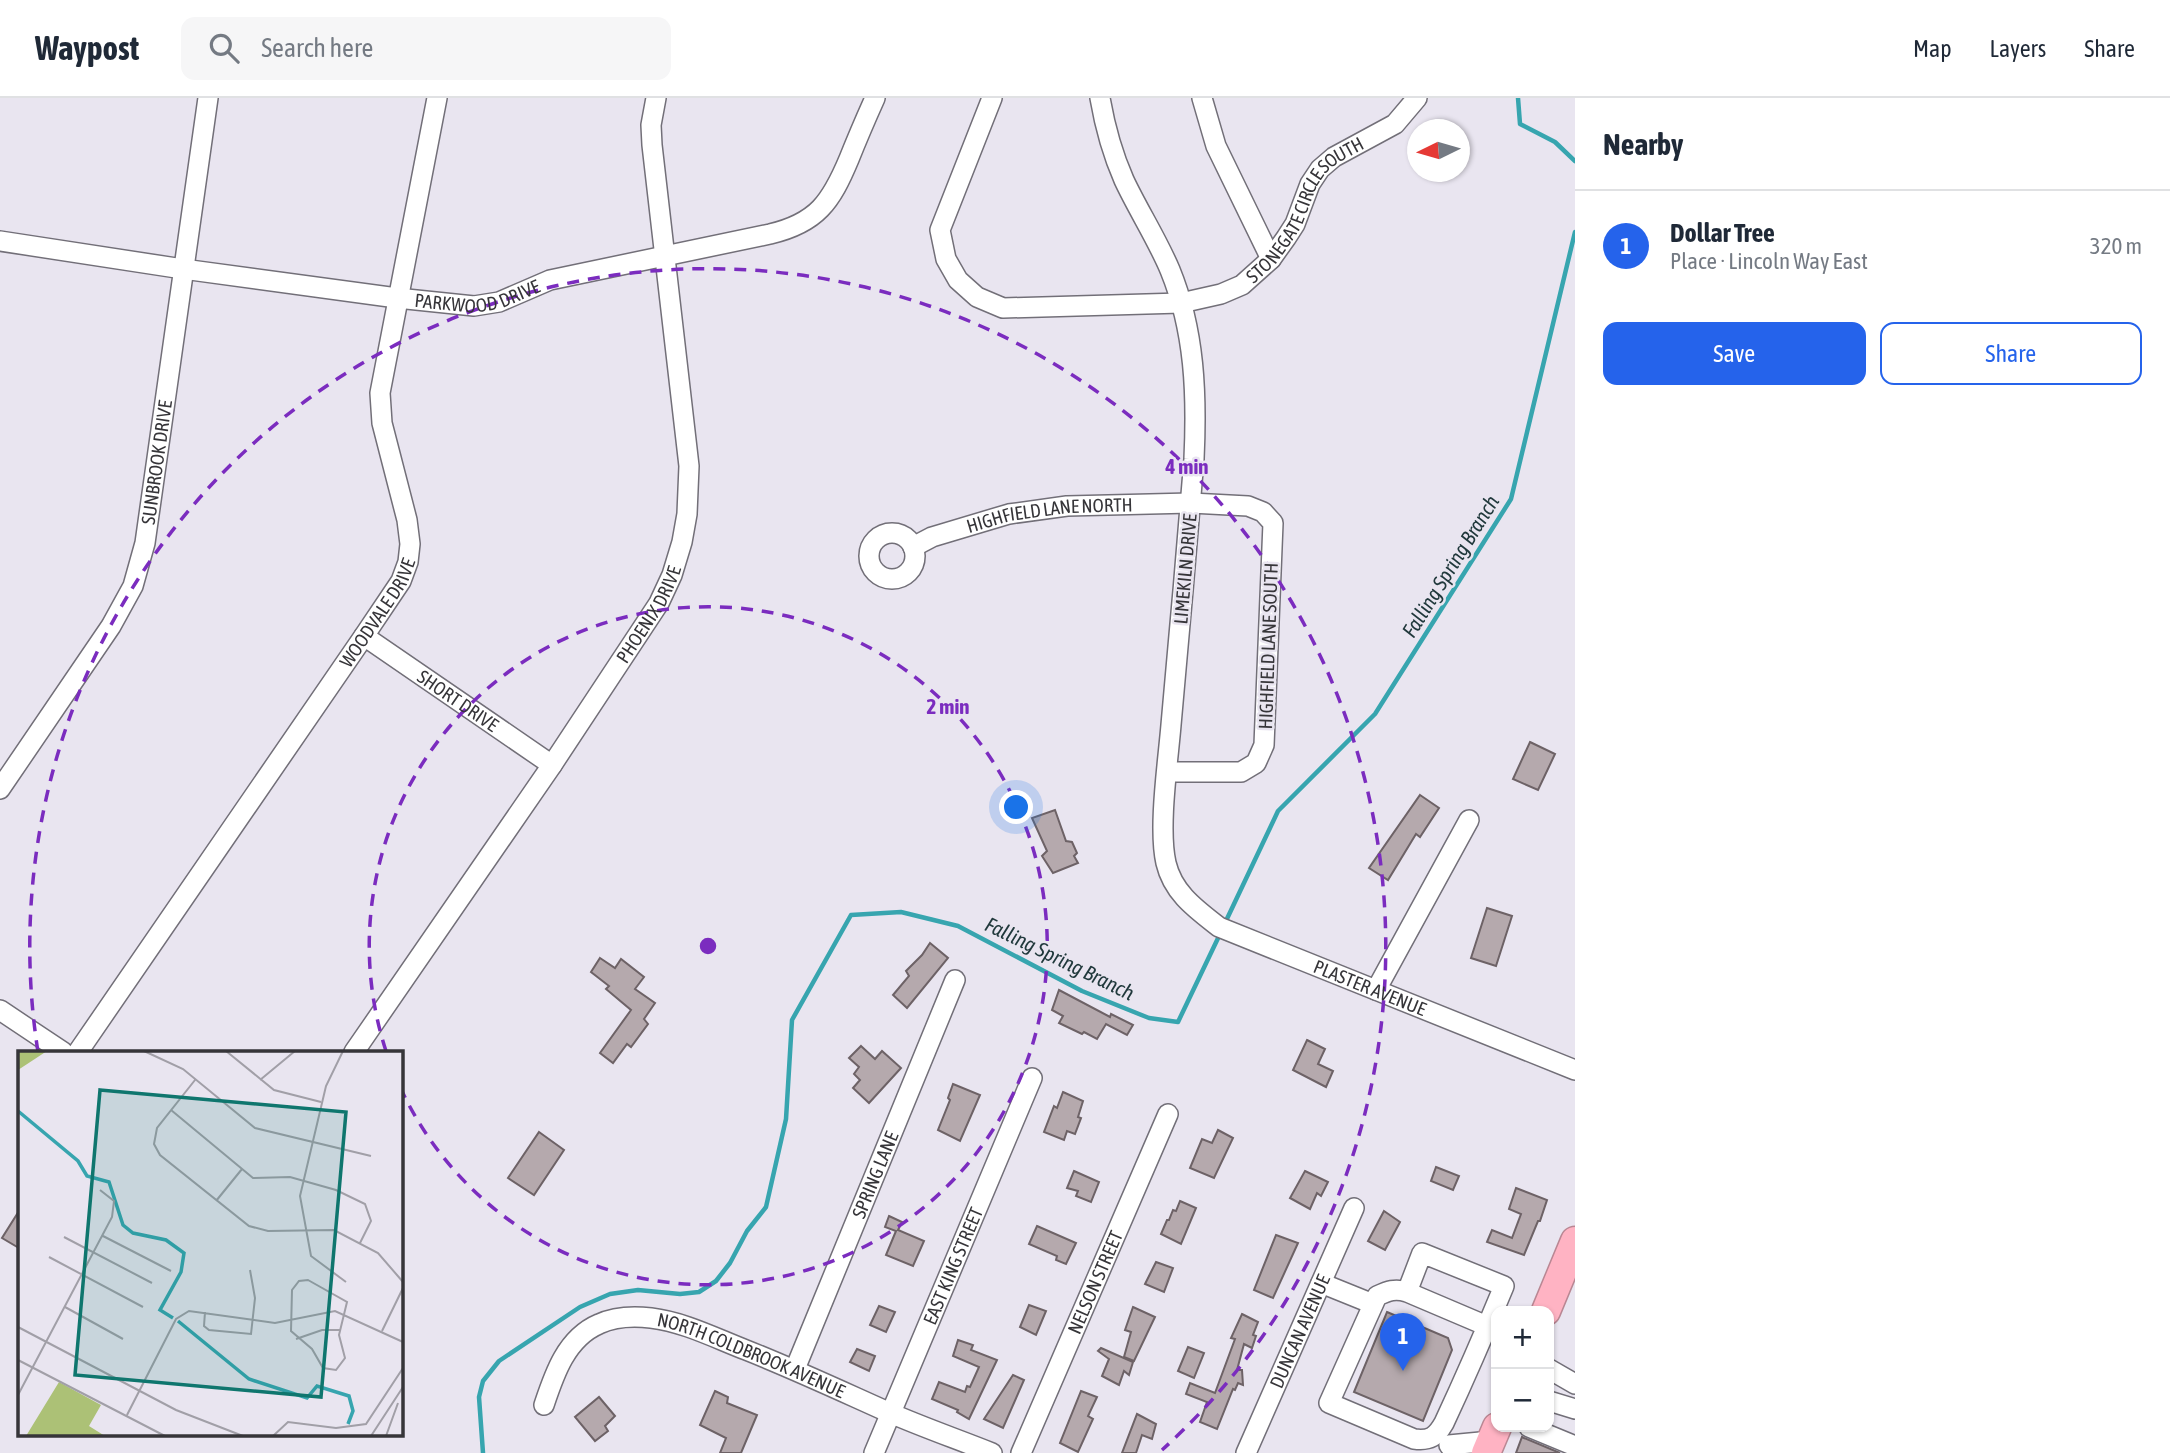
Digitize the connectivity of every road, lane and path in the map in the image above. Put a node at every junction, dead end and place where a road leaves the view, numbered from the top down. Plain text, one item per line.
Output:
1 (208, 98) edge
2 (437, 98) edge
3 (656, 98) edge
4 (875, 98) edge
5 (992, 98) edge
6 (1100, 98) edge
7 (1202, 98) edge
8 (1417, 98) edge
9 (0, 241) edge
10 (665, 255) junction
11 (1271, 259) junction
12 (183, 270) junction
13 (397, 298) junction
14 (1181, 303) junction
15 (1191, 503) junction
16 (913, 547) dead end
17 (364, 636) junction
18 (552, 765) junction
19 (1167, 772) junction
20 (0, 789) edge
21 (1469, 820) dead end
22 (1175, 889) joint
23 (955, 980) dead end
24 (1376, 990) junction
25 (0, 1010) edge
26 (62, 1051) edge
27 (79, 1051) edge
28 (355, 1051) edge
29 (1575, 1070) edge
30 (1032, 1079) dead end
31 (1168, 1114) dead end
32 (1354, 1208) dead end
33 (1575, 1241) edge
34 (1321, 1283) junction
35 (1406, 1292) junction
36 (1373, 1304) junction
37 (1498, 1306) edge
38 (1548, 1306) edge
39 (1491, 1328) edge
40 (1491, 1330) edge
41 (795, 1369) junction
42 (1554, 1372) edge
43 (1575, 1384) edge
44 (1554, 1403) edge
45 (544, 1405) dead end
46 (1575, 1409) edge
47 (891, 1413) junction
48 (1541, 1432) edge
49 (1491, 1440) edge
50 (1446, 1445) edge
51 (1575, 1446) edge
52 (874, 1453) edge
53 (992, 1453) edge
54 (1021, 1453) edge
55 (1246, 1453) edge

1 - 12 street, SUNBROOK DRIVE
2 - 13 street, WOODVALE DRIVE
3 - 10 street, PHOENIX DRIVE
4 - 10 street, PARKWOOD DRIVE
5 - 14 street, STONEGATE CIRCLE SOUTH
6 - 14 street, LIMEKILN DRIVE
7 - 11 street
8 - 11 street, STONEGATE CIRCLE SOUTH
9 - 12 street, PARKWOOD DRIVE
10 - 13 street, PARKWOOD DRIVE
10 - 18 street, PHOENIX DRIVE
11 - 14 street, STONEGATE CIRCLE SOUTH
12 - 13 street, PARKWOOD DRIVE
12 - 20 street, SUNBROOK DRIVE
13 - 17 street, WOODVALE DRIVE
14 - 15 street, LIMEKILN DRIVE
15 - 16 street, HIGHFIELD LANE NORTH
15 - 19 street, LIMEKILN DRIVE
15 - 19 street, HIGHFIELD LANE SOUTH
17 - 18 street, SHORT DRIVE
17 - 27 street, WOODVALE DRIVE
18 - 28 street, PHOENIX DRIVE
19 - 22 street, LIMEKILN DRIVE
21 - 24 street
22 - 24 street, PLASTER AVENUE
23 - 41 street, SPRING LANE
24 - 29 street, PLASTER AVENUE
25 - 26 street
30 - 47 street, EAST KING STREET
31 - 54 street, NELSON STREET
32 - 34 street, DUNCAN AVENUE
33 - 38 highway
34 - 36 street
34 - 55 street, DUNCAN AVENUE
35 - 36 street
35 - 37 street
35 - 39 street
36 - 50 street
40 - 50 street
41 - 45 street, NORTH COLDBROOK AVENUE
41 - 47 street, NORTH COLDBROOK AVENUE
42 - 43 street
44 - 46 street
47 - 52 street, EAST KING STREET
47 - 53 street, NORTH COLDBROOK AVENUE
48 - 51 street
49 - 50 street

